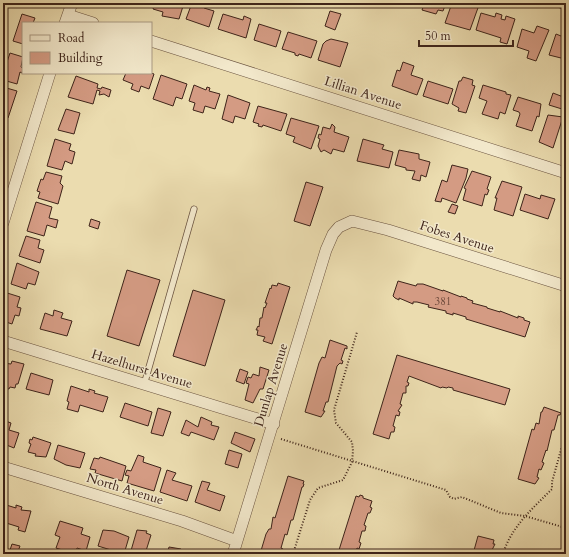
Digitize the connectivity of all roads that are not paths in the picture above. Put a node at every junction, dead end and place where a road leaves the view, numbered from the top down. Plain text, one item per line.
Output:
1 (72, 3) edge
2 (562, 3) edge
3 (566, 4) edge
4 (67, 19) edge
5 (86, 22) edge
6 (152, 41) edge
7 (50, 74) edge
8 (566, 173) edge
9 (194, 209) dead end
10 (3, 223) edge
11 (339, 227) joint
12 (566, 286) edge
13 (3, 341) edge
14 (144, 384) junction
15 (274, 424) junction
16 (3, 466) edge
17 (237, 541) junction
18 (233, 554) edge

1 - 4 street
2 - 3 street
4 - 5 street
6 - 8 street, Lillian Avenue
7 - 10 street
9 - 14 lane
11 - 12 street, Fobes Avenue
11 - 15 street, Dunlap Avenue
13 - 14 street, Hazelhurst Avenue
14 - 15 street, Hazelhurst Avenue
15 - 17 street, Dunlap Avenue
16 - 17 street, North Avenue
17 - 18 street, Dunlap Avenue

